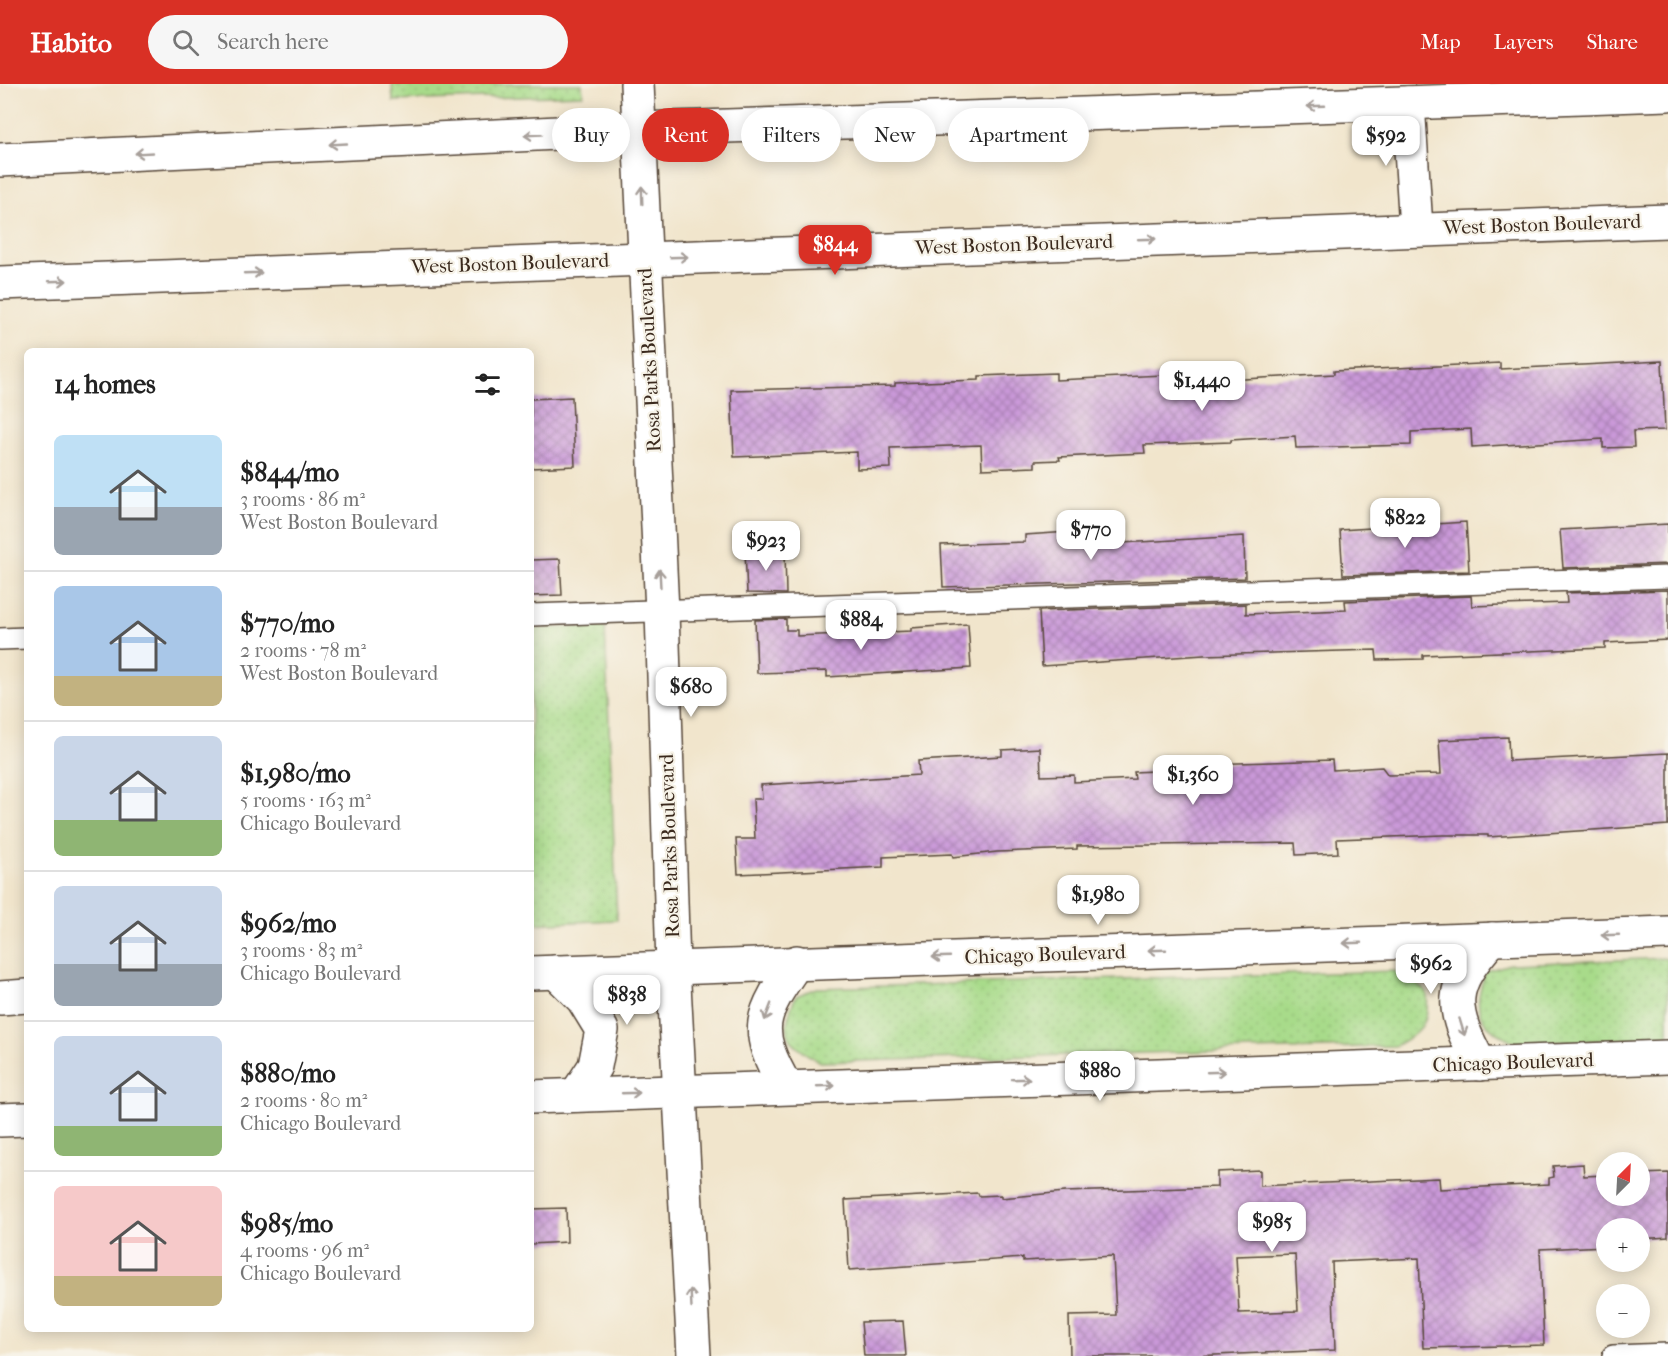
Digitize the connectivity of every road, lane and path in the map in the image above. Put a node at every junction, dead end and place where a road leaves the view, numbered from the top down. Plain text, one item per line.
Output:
1 (637, 84) edge
2 (1668, 94) edge
3 (1408, 103) junction
4 (640, 129) junction
5 (0, 160) edge
6 (1668, 221) edge
7 (1416, 228) junction
8 (644, 258) junction
9 (0, 283) edge
10 (1668, 576) edge
11 (662, 611) junction
12 (534, 615) edge
13 (24, 638) edge
14 (0, 639) edge
15 (1668, 933) edge
16 (1492, 939) junction
17 (797, 962) junction
18 (673, 966) junction
19 (544, 972) edge
20 (24, 996) edge
21 (0, 998) edge
22 (1668, 1057) edge
23 (1480, 1064) junction
24 (786, 1087) junction
25 (680, 1091) junction
26 (576, 1095) junction
27 (534, 1097) edge
28 (24, 1119) edge
29 (0, 1120) edge
30 (1668, 1354) edge
31 (694, 1356) edge
32 (1613, 1356) edge

1 - 4 street, Rosa Parks Boulevard
2 - 3 street
3 -> 4 street
3 - 7 street, West Boston Boulevard
4 -> 5 street
8 -> 4 street, Rosa Parks Boulevard
6 - 7 street, West Boston Boulevard
8 -> 7 street, West Boston Boulevard
9 -> 8 street, West Boston Boulevard
11 -> 8 street, Rosa Parks Boulevard
10 - 11 lane
11 - 12 lane
11 - 18 street, Rosa Parks Boulevard
13 - 14 lane
15 -> 16 street, Chicago Boulevard
16 -> 17 street, Chicago Boulevard
16 -> 23 street
17 - 18 street, Chicago Boulevard
17 -> 24 street
18 - 19 street, Chicago Boulevard
18 - 25 street, Rosa Parks Boulevard
19 - 26 street
20 - 21 street
22 - 23 street, Chicago Boulevard
24 -> 23 street, Chicago Boulevard
24 - 25 street, Chicago Boulevard
26 -> 25 street, Chicago Boulevard
31 -> 25 street, Rosa Parks Boulevard
26 - 27 street, Chicago Boulevard
28 - 29 street
30 - 32 lane

